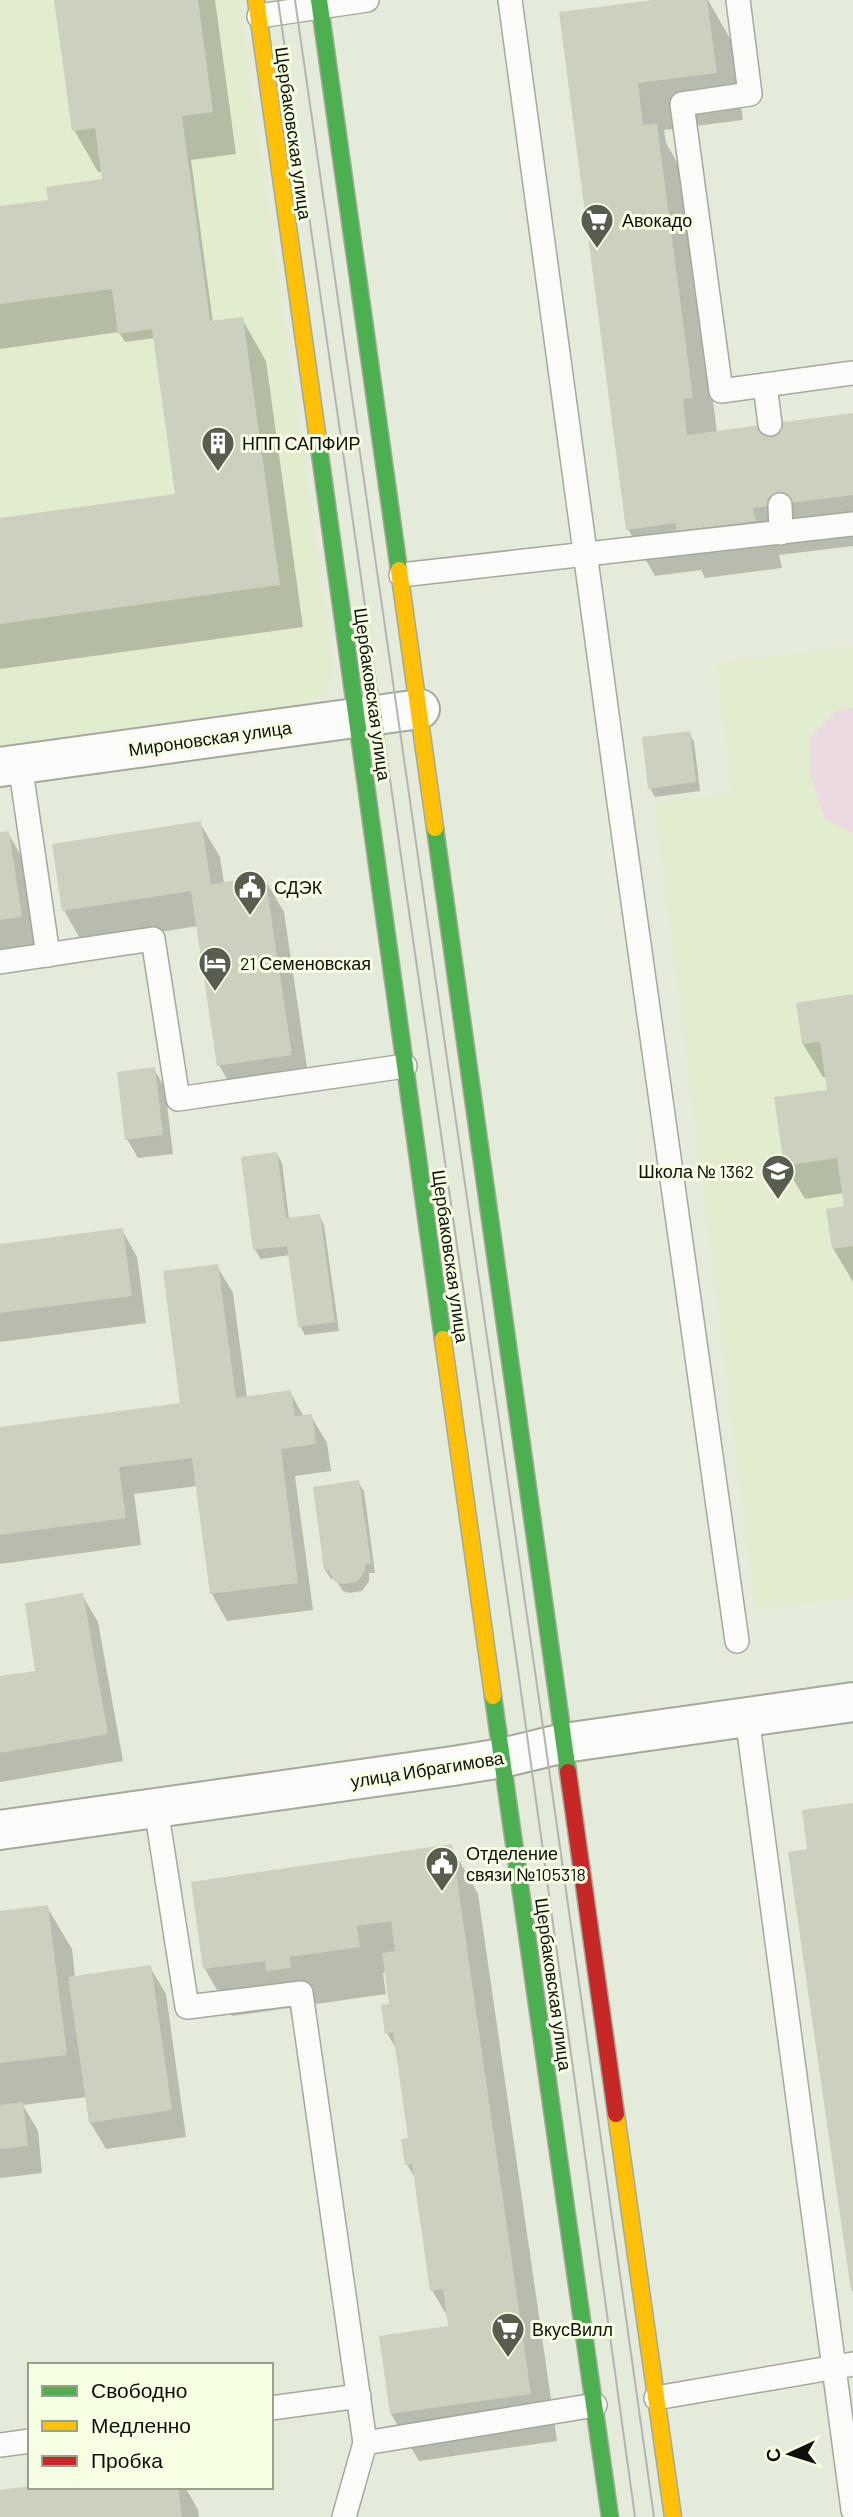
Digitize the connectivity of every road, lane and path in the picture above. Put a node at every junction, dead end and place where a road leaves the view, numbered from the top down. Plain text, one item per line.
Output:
1 (367, 0) edge
2 (510, 0) edge
3 (738, 0) edge
4 (320, 4) edge
5 (258, 8) edge
6 (853, 373) edge
7 (765, 385) junction
8 (770, 424) dead end
9 (780, 505) dead end
10 (853, 524) edge
11 (781, 533) junction
12 (585, 555) junction
13 (401, 575) junction
14 (420, 709) junction
15 (357, 718) junction
16 (10, 765) edge
17 (48, 955) junction
18 (0, 962) edge
19 (405, 1066) junction
20 (737, 1642) dead end
21 (853, 1702) edge
22 (747, 1717) junction
23 (564, 1743) junction
24 (502, 1758) junction
25 (156, 1808) junction
26 (0, 1830) edge
27 (844, 2365) edge
28 (359, 2396) junction
29 (656, 2398) junction
30 (595, 2405) junction
31 (273, 2408) edge
32 (28, 2441) edge
33 (365, 2443) junction
34 (0, 2445) edge
35 (853, 2510) edge
36 (344, 2517) edge
37 (610, 2517) edge
38 (673, 2517) edge

1 - 4 lane
2 - 12 lane
3 - 7 lane
4 - 5 lane
4 - 13 main road
5 - 15 main road, Щербаковская улица
6 - 7 lane
7 - 8 lane
9 - 11 lane
10 - 11 lane
11 - 12 lane
12 - 13 lane
12 - 20 lane
13 - 14 main road
14 - 15 street, Мироновская улица
14 - 23 main road
15 - 16 street, Мироновская улица
15 - 19 main road, Щербаковская улица
16 - 17 lane
17 - 18 lane
17 - 19 lane
19 - 24 main road, Щербаковская улица
21 - 22 street, улица Ибрагимова
22 - 23 street, улица Ибрагимова
22 - 27 lane
23 - 24 street, улица Ибрагимова
23 - 29 main road
24 - 25 street, улица Ибрагимова
24 - 30 main road, Щербаковская улица
25 - 26 street, улица Ибрагимова
25 - 28 lane
27 - 29 lane
27 - 35 lane
28 - 31 lane
28 - 33 lane
29 - 38 main road
30 - 33 lane
30 - 37 main road, Щербаковская улица
32 - 34 lane
33 - 36 lane

